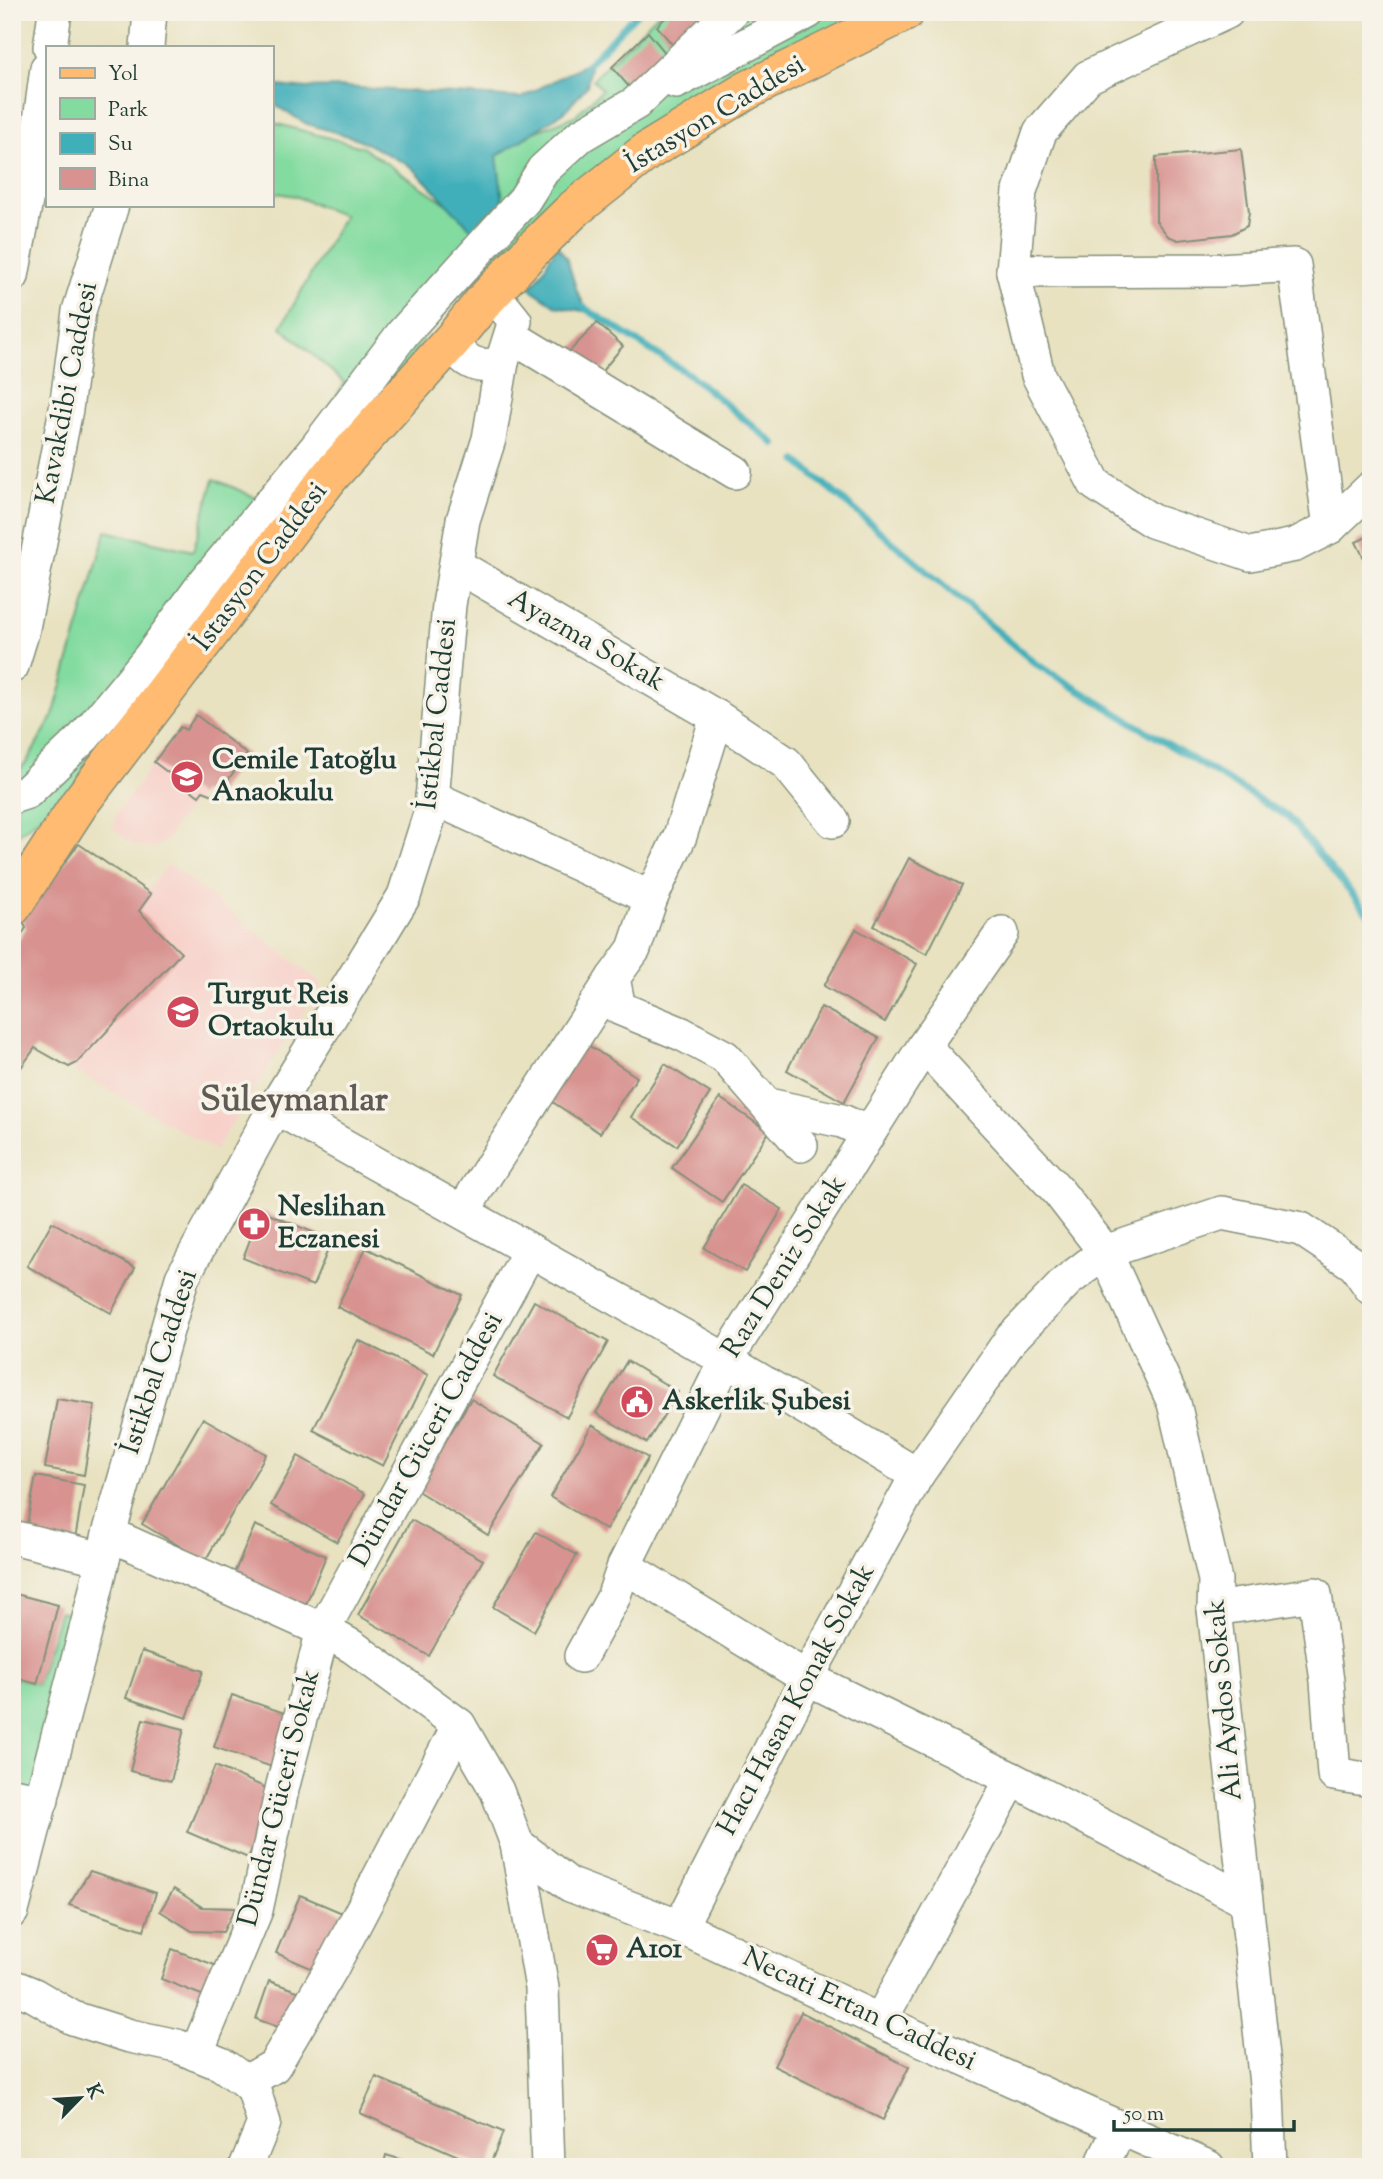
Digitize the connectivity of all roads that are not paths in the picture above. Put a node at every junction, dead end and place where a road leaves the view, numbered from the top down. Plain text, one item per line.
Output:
1 (55, 12) edge
2 (150, 12) edge
3 (731, 12) edge
4 (808, 12) edge
5 (905, 12) edge
6 (1227, 12) edge
7 (50, 46) edge
8 (147, 46) edge
9 (46, 76) edge
10 (622, 112) junction
11 (112, 206) edge
12 (532, 250) junction
13 (1013, 271) junction
14 (12, 276) edge
15 (484, 301) junction
16 (453, 339) junction
17 (509, 340) junction
18 (735, 472) dead end
19 (1371, 488) edge
20 (1331, 527) junction
21 (456, 565) junction
22 (12, 666) edge
23 (717, 717) junction
24 (12, 797) edge
25 (432, 797) junction
26 (79, 804) junction
27 (833, 821) dead end
28 (12, 855) edge
29 (651, 898) junction
30 (12, 907) edge
31 (1002, 933) dead end
32 (613, 978) junction
33 (924, 1046) junction
34 (768, 1105) junction
35 (275, 1107) junction
36 (869, 1133) junction
37 (802, 1145) dead end
38 (463, 1212) junction
39 (530, 1250) junction
40 (1105, 1252) junction
41 (1371, 1287) edge
42 (726, 1360) junction
43 (917, 1475) junction
44 (12, 1537) edge
45 (106, 1546) junction
46 (624, 1566) junction
47 (1214, 1609) junction
48 (323, 1629) junction
49 (581, 1656) dead end
50 (807, 1678) junction
51 (459, 1725) junction
52 (1012, 1779) junction
53 (1371, 1780) edge
54 (27, 1798) edge
55 (517, 1844) junction
56 (1245, 1900) junction
57 (12, 1911) edge
58 (680, 1927) junction
59 (12, 1986) edge
60 (880, 2021) junction
61 (196, 2054) junction
62 (246, 2082) junction
63 (1120, 2128) junction
64 (246, 2167) edge
65 (548, 2167) edge
66 (1101, 2167) edge
67 (1208, 2167) edge
68 (1270, 2167) edge

1 - 7 street
2 - 8 street
3 - 10 street
4 - 10 street
5 - 12 main road, İstasyon Caddesi
6 - 13 street
9 - 14 street
10 - 24 street
11 - 22 street, Kavakdibi Caddesi
12 - 15 main road, İstasyon Caddesi
12 - 17 street, İstikbal Caddesi
13 - 20 street
13 - 20 street
15 - 16 main road, İstasyon Caddesi
15 - 17 street
16 - 17 street
16 - 26 main road, İstasyon Caddesi
17 - 18 street
17 - 21 street, İstikbal Caddesi
19 - 20 street
21 - 23 street, Ayazma Sokak
21 - 25 street, İstikbal Caddesi
23 - 27 street, Ayazma Sokak
23 - 29 street
25 - 29 street
25 - 35 street, İstikbal Caddesi
26 - 28 main road, İstasyon Caddesi
26 - 30 main road, İstasyon Caddesi
29 - 32 street
31 - 33 street, Razı Deniz Sokak
32 - 34 street
32 - 38 street
33 - 36 street, Razı Deniz Sokak
33 - 40 street, Ali Aydos Sokak
34 - 36 street
34 - 37 street
35 - 38 street
35 - 45 street, İstikbal Caddesi
36 - 42 street, Razı Deniz Sokak
38 - 39 street
39 - 42 street
39 - 48 street, Dündar Güceri Caddesi
40 - 41 street, Hacı Hasan Konak Sokak
40 - 43 street, Hacı Hasan Konak Sokak
40 - 47 street, Ali Aydos Sokak
42 - 43 street
42 - 46 street, Razı Deniz Sokak
43 - 50 street, Hacı Hasan Konak Sokak
44 - 45 street
45 - 48 street
45 - 54 street, İstikbal Caddesi
46 - 49 street, Razı Deniz Sokak
46 - 50 street
47 - 53 street
47 - 56 street, Ali Aydos Sokak
48 - 51 street
48 - 61 street, Dündar Güceri Sokak
50 - 52 street
50 - 58 street, Hacı Hasan Konak Sokak
51 - 55 street
51 - 62 street
52 - 56 street
52 - 60 street
54 - 57 street, İstikbal Caddesi
55 - 58 street, Necati Ertan Caddesi
55 - 65 street
56 - 68 street, Ali Aydos Sokak
58 - 60 street, Necati Ertan Caddesi
59 - 61 street
60 - 63 street, Necati Ertan Caddesi
61 - 62 street
62 - 64 street
63 - 66 street
63 - 67 street, Necati Ertan Caddesi

